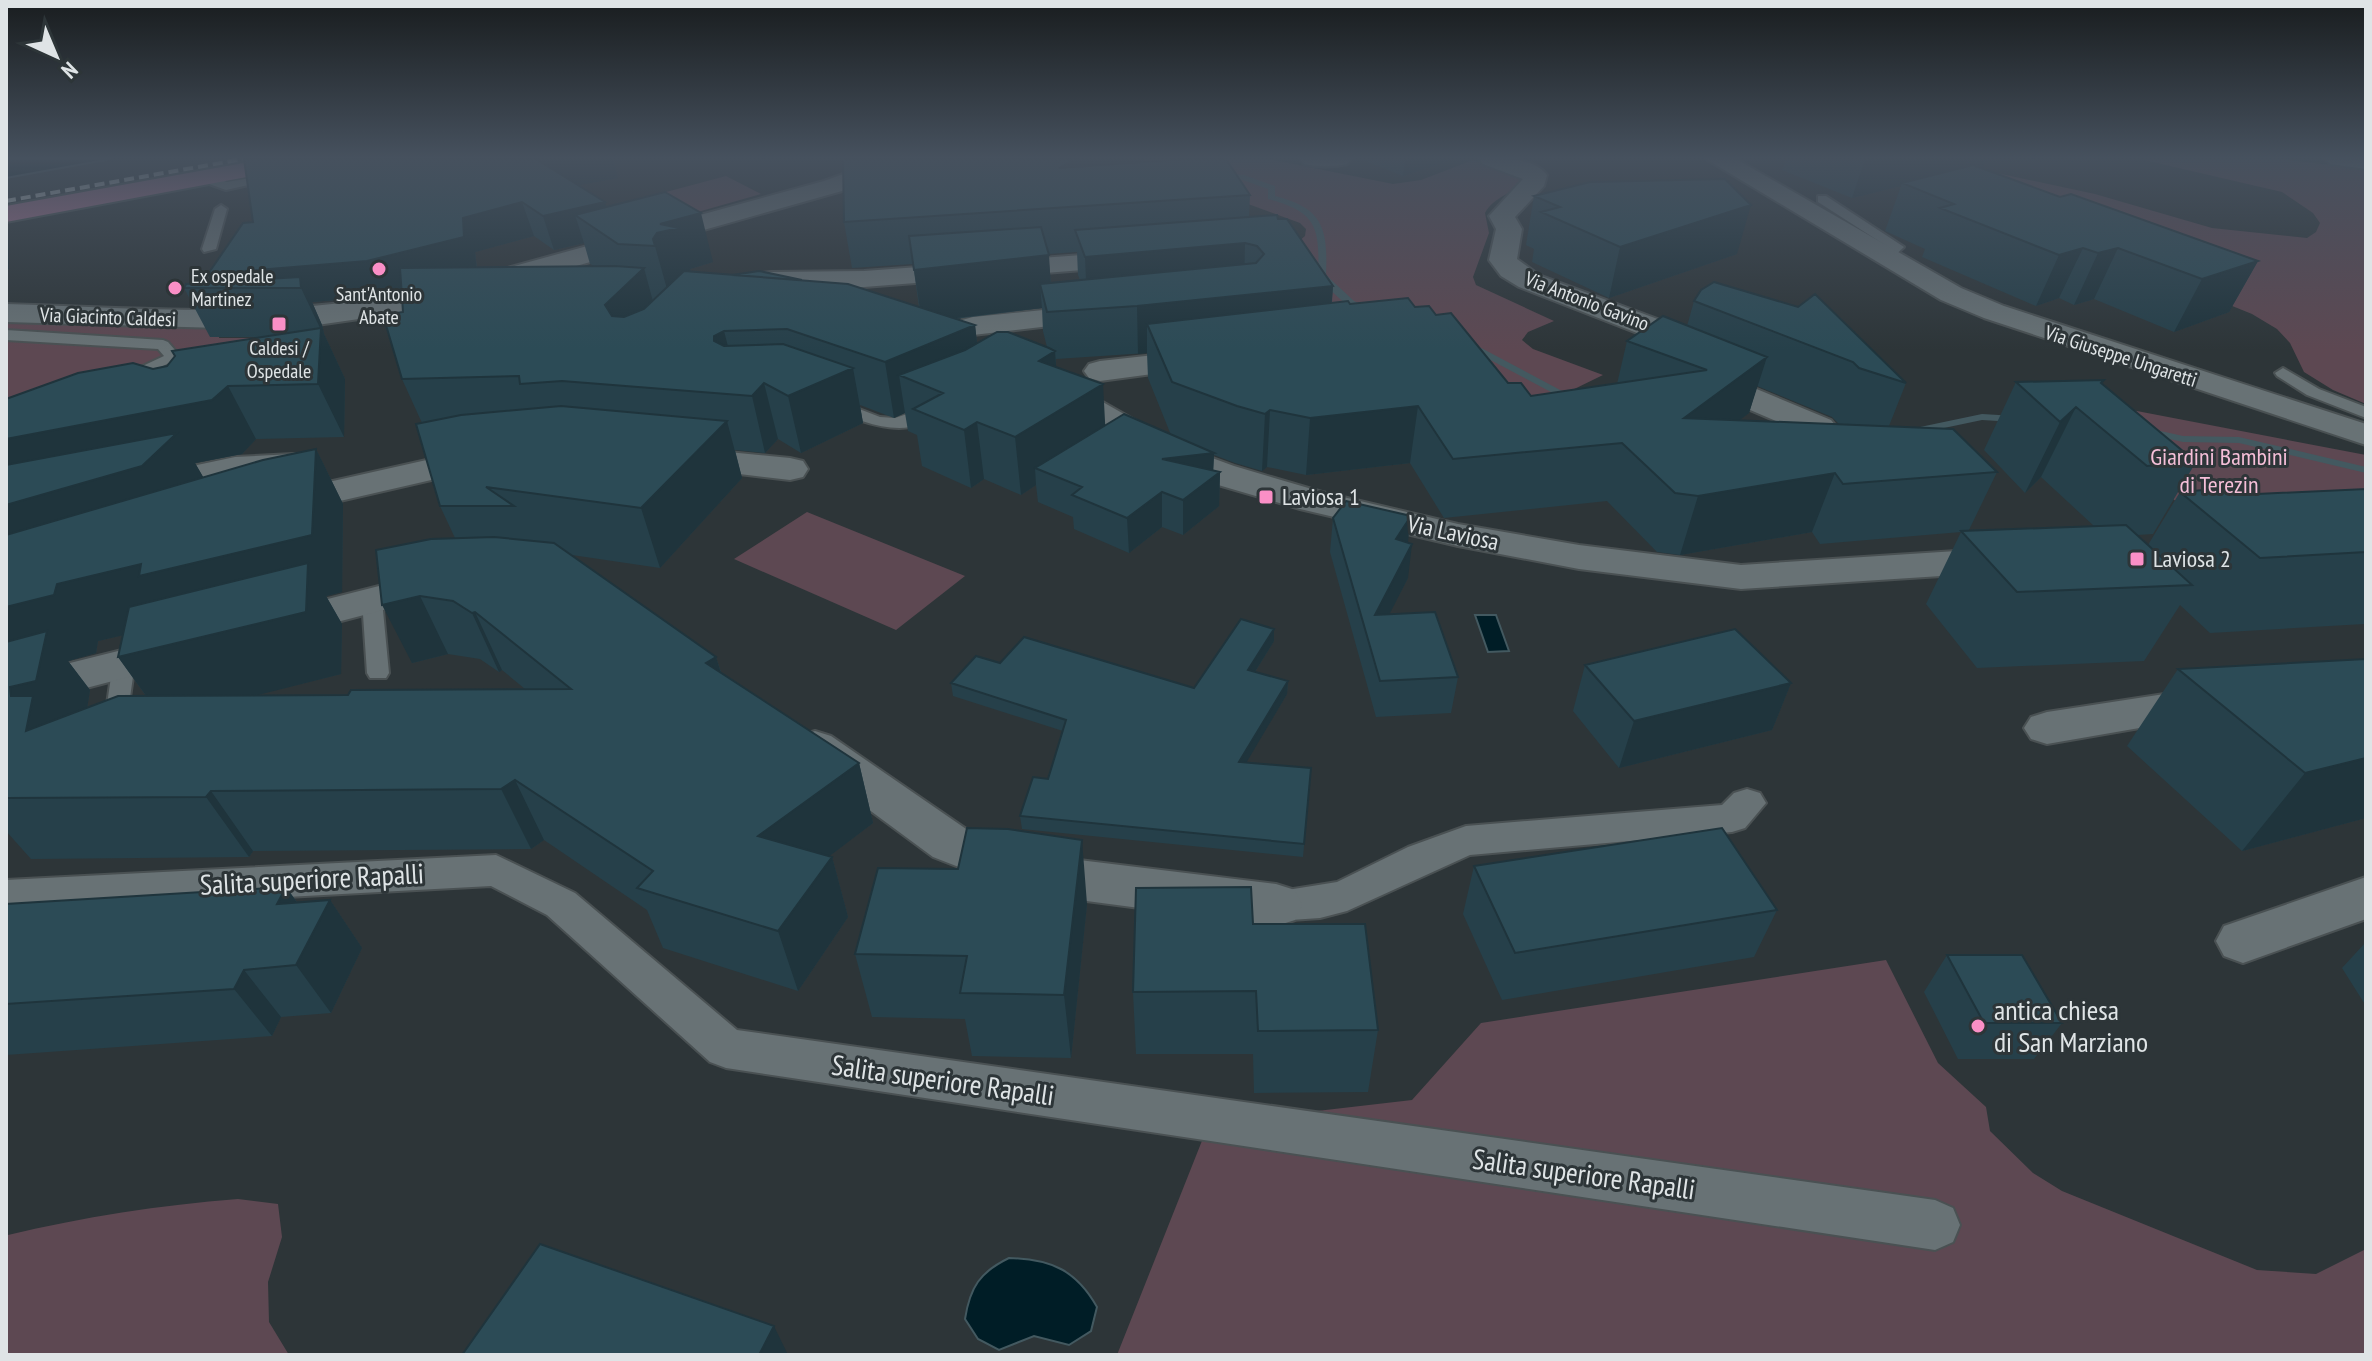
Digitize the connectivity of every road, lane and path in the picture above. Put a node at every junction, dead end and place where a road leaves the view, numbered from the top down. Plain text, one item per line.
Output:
1 (217, 223) edge
2 (696, 223) edge
3 (1506, 223) edge
4 (1826, 223) edge
5 (1859, 223) edge
6 (209, 249) dead end
7 (1164, 257) edge
8 (1885, 257) junction
9 (1058, 264) junction
10 (523, 307) edge
11 (383, 308) junction
12 (6, 313) edge
13 (747, 314) edge
14 (6, 335) edge
15 (970, 344) edge
16 (1235, 355) edge
17 (1100, 371) dead end
18 (2283, 373) dead end
19 (1023, 374) edge
20 (825, 401) edge
21 (124, 402) edge
22 (876, 405) edge
23 (2366, 413) edge
24 (2366, 435) edge
25 (1764, 441) edge
26 (527, 453) edge
27 (644, 454) edge
28 (790, 469) dead end
29 (412, 473) junction
30 (115, 493) edge
31 (253, 512) edge
32 (2034, 558) edge
33 (475, 580) edge
34 (372, 600) junction
35 (124, 663) junction
36 (378, 673) dead end
37 (6, 694) edge
38 (2245, 697) edge
39 (787, 727) edge
40 (2047, 728) dead end
41 (111, 747) edge
42 (1747, 803) dead end
43 (6, 896) edge
44 (2366, 898) edge
45 (1276, 905) joint
46 (2243, 941) dead end
47 (1935, 1225) dead end

1 - 6 lane
2 - 11 street, Via Giacinto Caldesi
3 - 25 street, Via Antonio Gavino
4 - 8 street, Via Giuseppe Ungaretti
5 - 8 lane
7 - 9 street
8 - 24 street, Via Giuseppe Ungaretti
9 - 13 street
9 - 15 street
10 - 11 street
11 - 12 street, Via Giacinto Caldesi
14 - 21 lane
16 - 17 street
18 - 23 lane
19 - 32 street, Via Laviosa
20 - 22 lane
26 - 29 street
27 - 28 street
29 - 30 street
29 - 31 street
33 - 34 street
34 - 35 street
34 - 36 lane
35 - 37 street
35 - 41 lane
38 - 40 street
39 - 45 street
42 - 45 street
43 - 47 street, Salita superiore Rapalli
44 - 46 street

